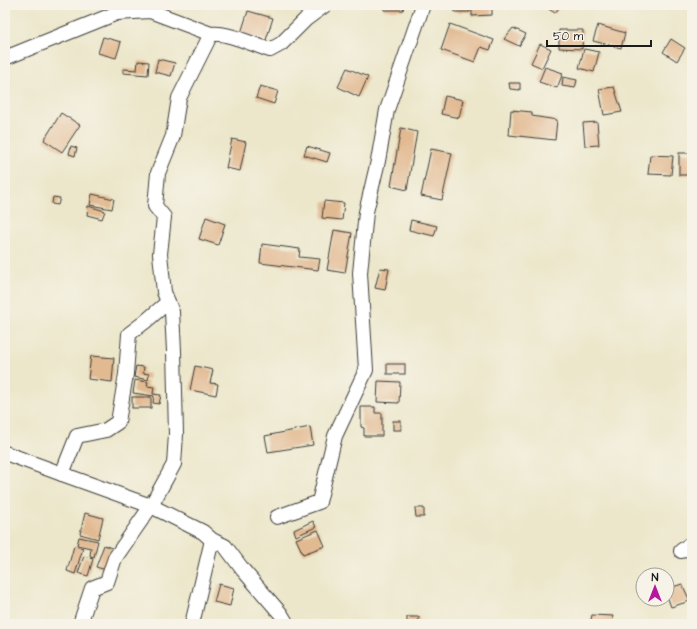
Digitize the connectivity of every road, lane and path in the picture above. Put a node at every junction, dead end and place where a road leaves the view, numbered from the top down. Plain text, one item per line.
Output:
1 (325, 5) edge
2 (423, 5) edge
3 (114, 9) edge
4 (211, 34) junction
5 (5, 58) edge
6 (168, 302) junction
7 (5, 453) edge
8 (62, 474) junction
9 (151, 506) junction
10 (277, 517) dead end
11 (212, 540) junction
12 (80, 624) edge
13 (192, 624) edge
14 (287, 624) edge

1 - 4 street
2 - 10 street
3 - 4 street
3 - 5 street
4 - 6 street
6 - 8 street
6 - 9 street
7 - 8 street
8 - 9 street
9 - 11 street
9 - 12 street
11 - 13 street
11 - 14 street

